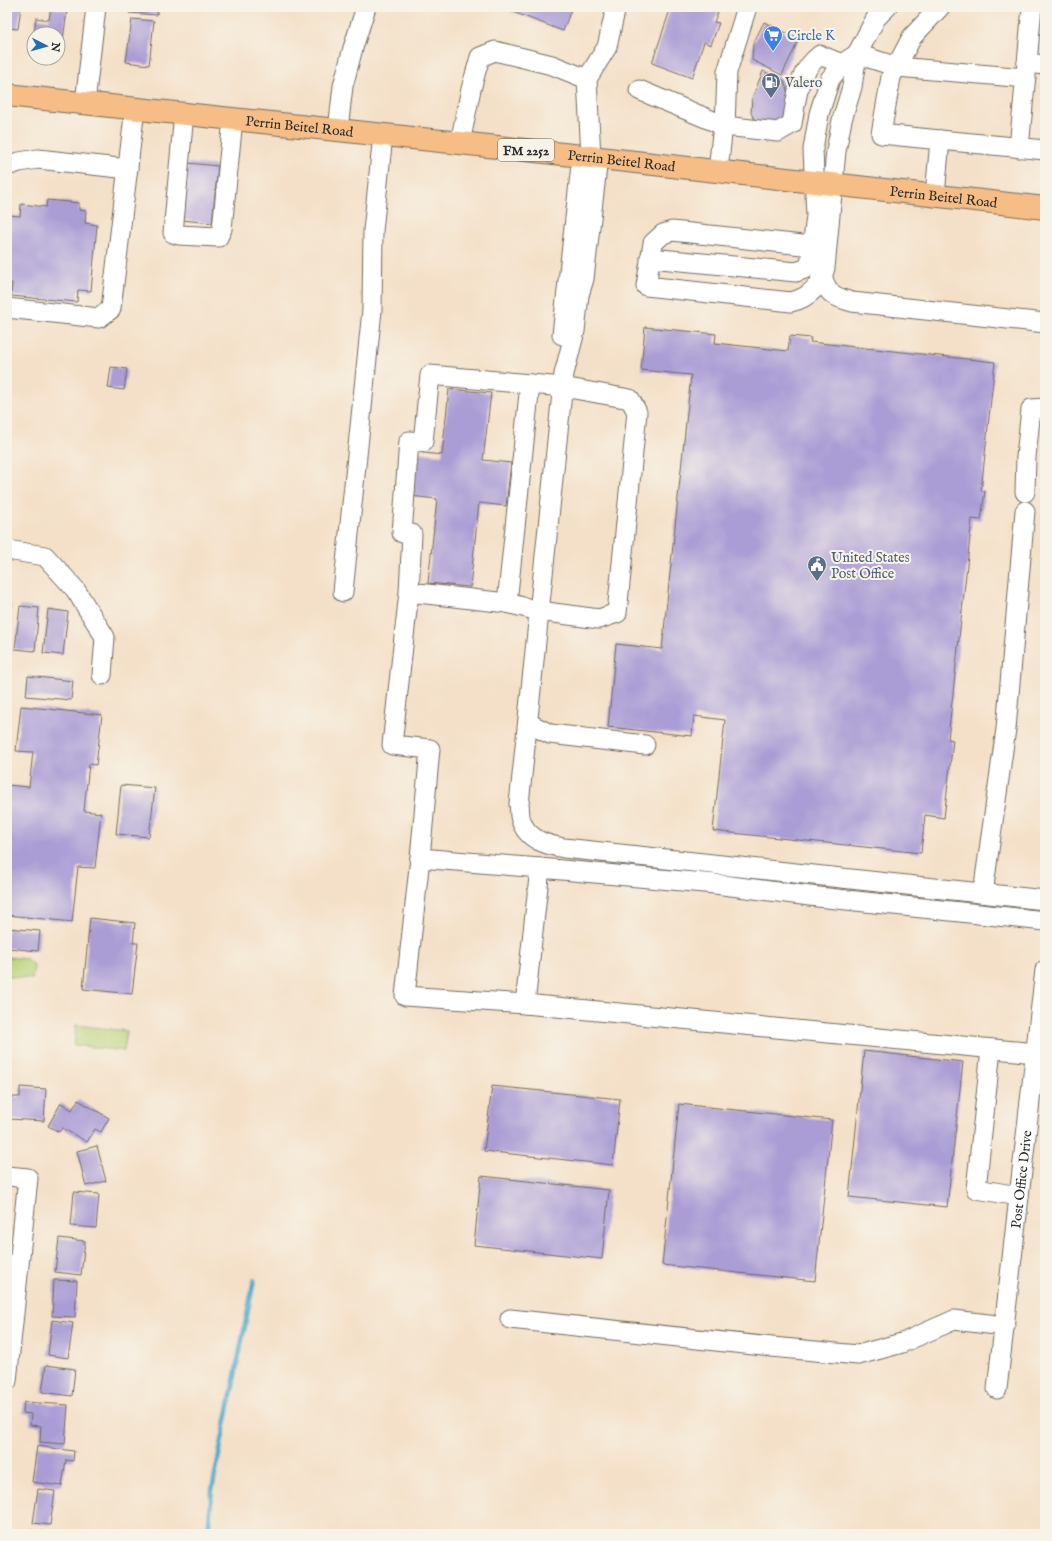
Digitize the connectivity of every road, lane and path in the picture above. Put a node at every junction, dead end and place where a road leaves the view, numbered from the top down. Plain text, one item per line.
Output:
1 (96, 7) edge
2 (366, 7) edge
3 (616, 7) edge
4 (747, 7) edge
5 (887, 7) edge
6 (940, 7) edge
7 (1032, 7) edge
8 (849, 59) junction
9 (897, 67) junction
10 (1033, 69) edge
11 (587, 79) junction
12 (639, 90) dead end
13 (7, 94) edge
14 (85, 103) junction
15 (795, 106) junction
16 (135, 108) junction
17 (184, 113) junction
18 (233, 119) junction
19 (818, 120) junction
20 (725, 126) junction
21 (338, 130) junction
22 (383, 135) junction
23 (940, 140) junction
24 (460, 143) junction
25 (1019, 148) junction
26 (1045, 150) edge
27 (590, 157) junction
28 (7, 166) edge
29 (128, 169) junction
30 (718, 171) junction
31 (824, 182) junction
32 (935, 195) junction
33 (1045, 208) edge
34 (812, 246) junction
35 (650, 258) junction
36 (823, 279) junction
37 (7, 308) edge
38 (1045, 323) edge
39 (564, 381) junction
40 (530, 384) junction
41 (1045, 408) edge
42 (1025, 492) dead end
43 (1025, 511) dead end
44 (7, 550) edge
45 (343, 592) dead end
46 (408, 592) junction
47 (507, 603) junction
48 (539, 611) junction
49 (102, 675) dead end
50 (528, 723) junction
51 (645, 745) dead end
52 (420, 858) junction
53 (540, 868) junction
54 (983, 893) junction
55 (1045, 900) edge
56 (1045, 921) edge
57 (1045, 970) edge
58 (525, 1004) junction
59 (991, 1049) junction
60 (1036, 1053) junction
61 (7, 1176) edge
62 (1020, 1196) junction
63 (510, 1319) dead end
64 (1005, 1326) junction
65 (7, 1381) edge
66 (997, 1389) dead end

1 - 14 street
2 - 21 street
3 - 11 street
4 - 20 street
5 - 8 street
6 - 9 street
7 - 10 street
8 - 9 street
8 - 15 street
8 - 19 street
8 - 31 street
9 - 10 street
9 - 23 street
10 - 25 street
11 - 24 street
11 - 27 street
12 - 20 street
13 - 14 main road, Perrin Beitel Road / FM 2252
14 - 16 main road, Perrin Beitel Road / FM 2252
15 - 19 street
15 - 20 street
16 - 17 main road, Perrin Beitel Road / FM 2252
16 - 29 street
17 - 18 main road, Perrin Beitel Road / FM 2252
17 - 18 street
18 - 21 main road, Perrin Beitel Road / FM 2252
19 - 31 street
20 - 30 street
21 - 22 main road, Perrin Beitel Road / FM 2252
22 - 24 main road, Perrin Beitel Road / FM 2252
22 - 45 street
23 - 25 street
23 - 32 street
24 - 27 main road, Perrin Beitel Road / FM 2252
25 - 26 street
27 - 30 main road, Perrin Beitel Road / FM 2252
27 - 39 street
28 - 29 street
29 - 37 street
30 - 31 main road, Perrin Beitel Road / FM 2252
31 - 32 main road, Perrin Beitel Road / FM 2252
31 - 34 street
31 - 36 street
32 - 33 main road, Perrin Beitel Road / FM 2252
34 - 35 street
34 - 35 street
35 - 36 street
36 - 38 street
39 - 40 street
39 - 48 street
39 - 48 street
40 - 46 street
40 - 47 street
41 - 42 street
43 - 54 street
44 - 49 street
46 - 47 street
46 - 52 street
47 - 48 street
48 - 50 street
50 - 51 street
50 - 54 street
52 - 53 street
52 - 58 street
53 - 56 street
53 - 58 street
54 - 55 street
57 - 60 street, Post Office Drive
58 - 59 street
59 - 60 street
59 - 62 street
60 - 62 street, Post Office Drive
61 - 65 street
62 - 64 street, Post Office Drive
63 - 64 street
64 - 66 street, Post Office Drive

